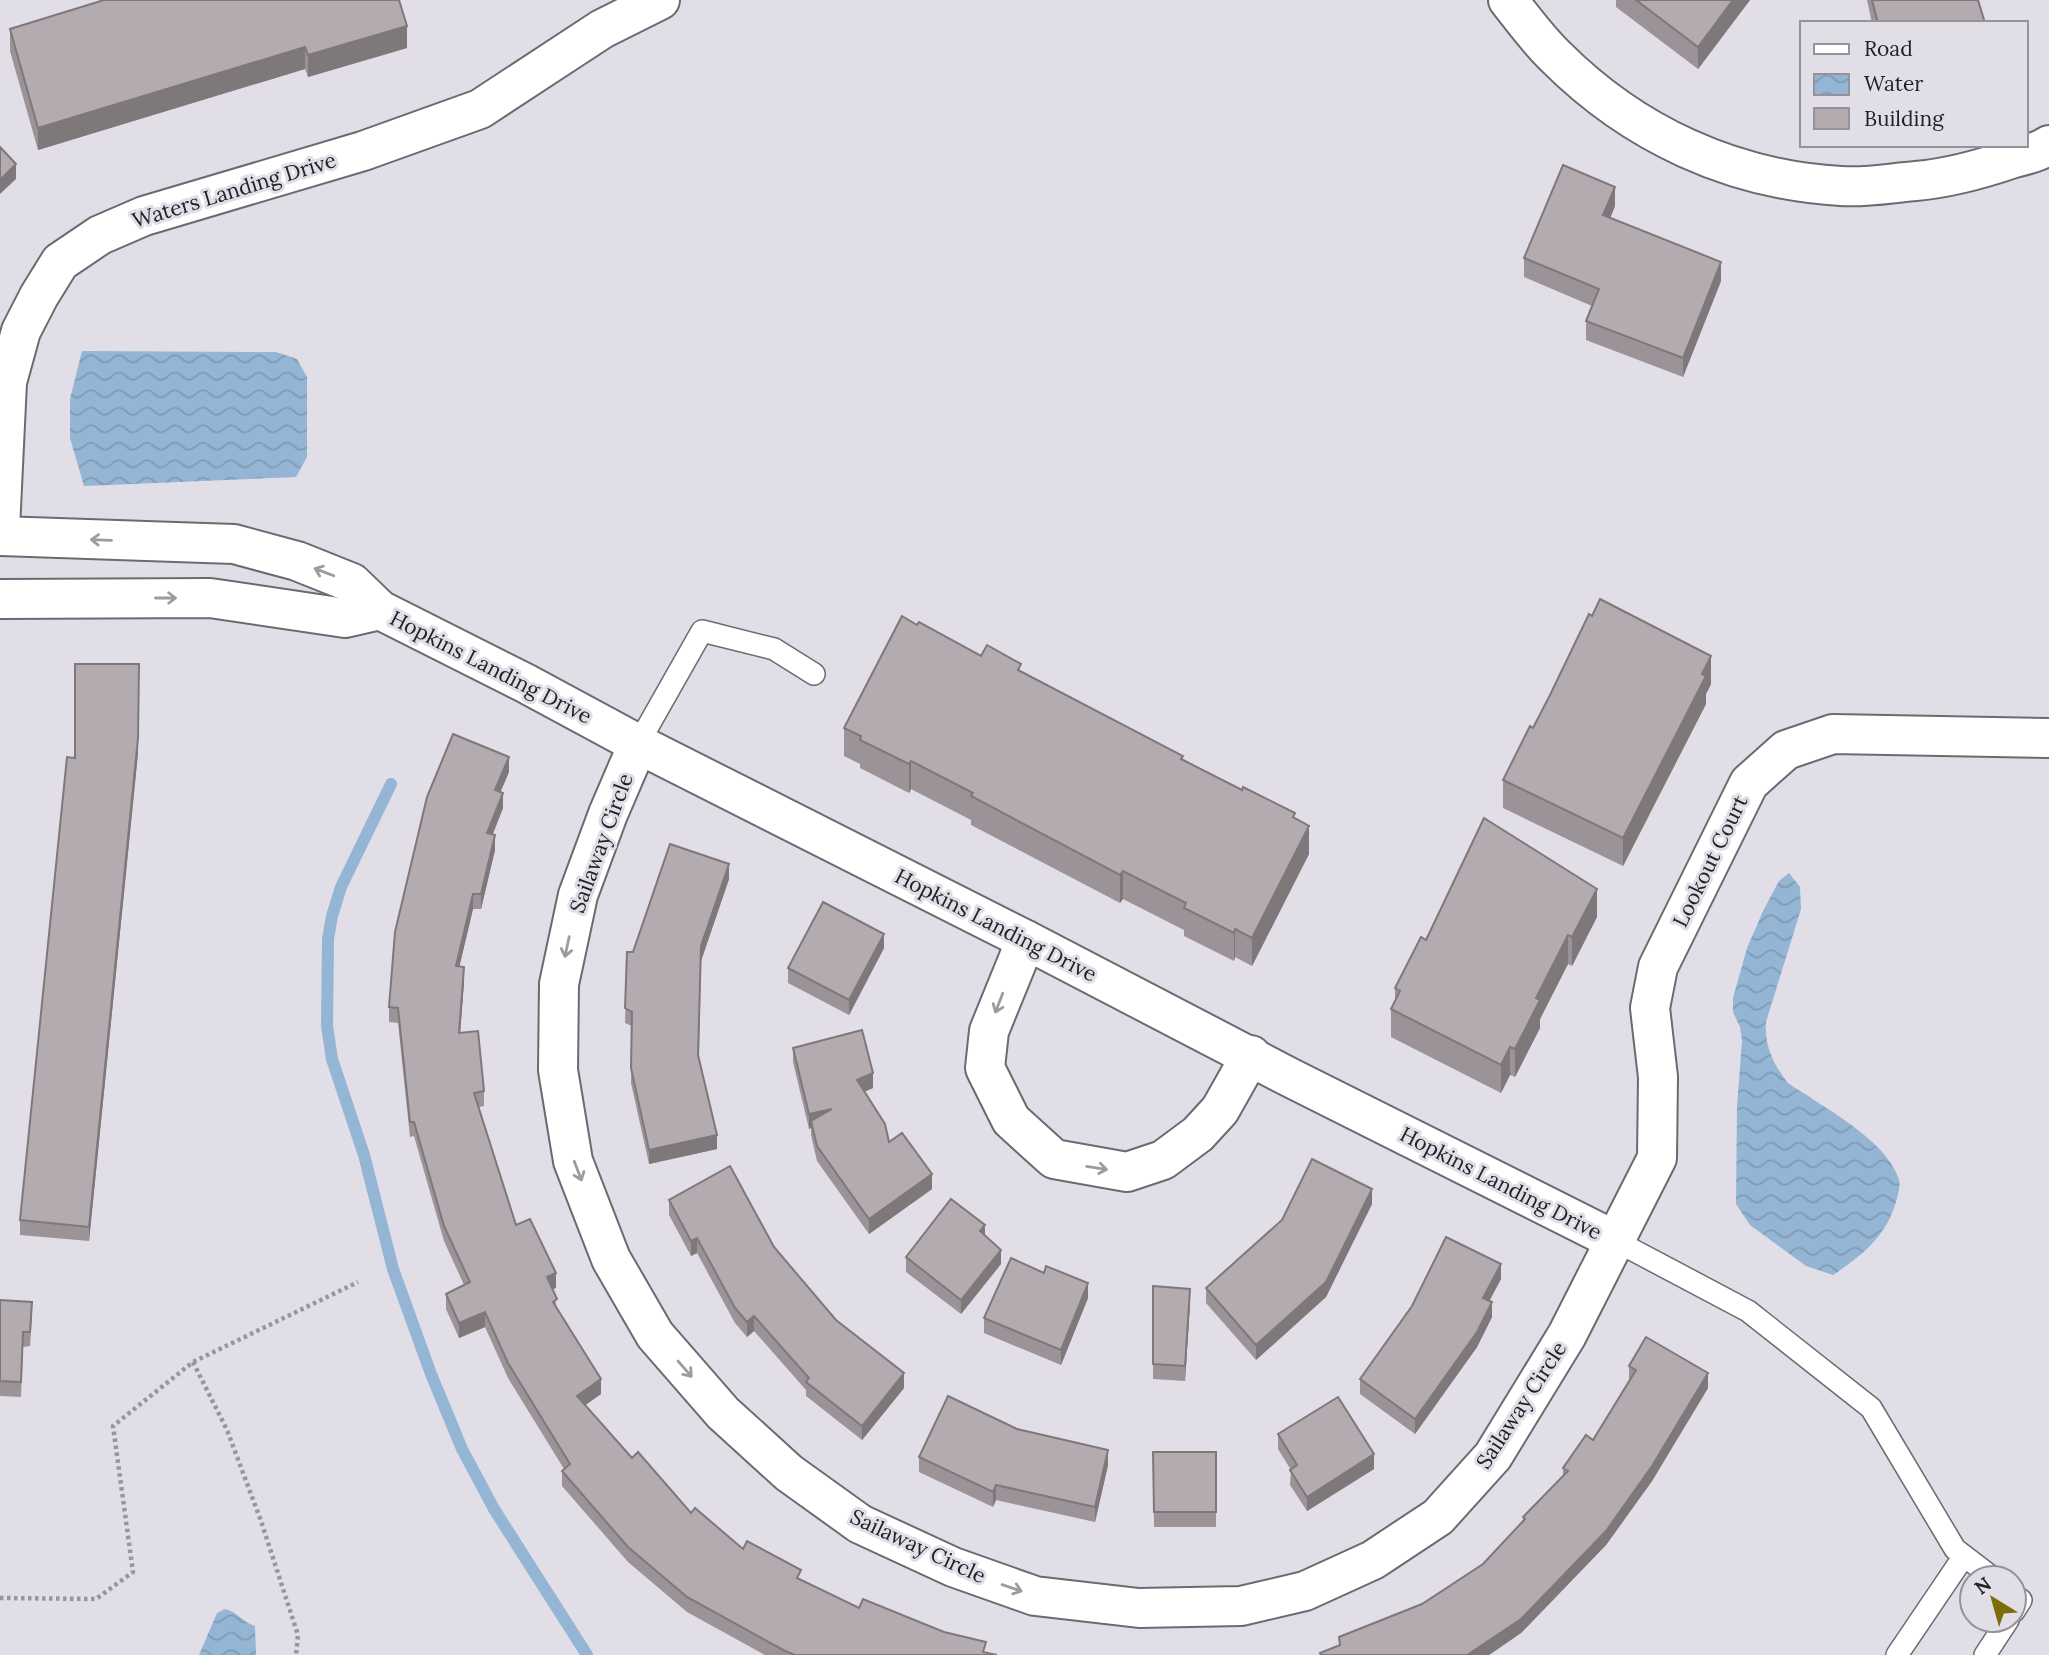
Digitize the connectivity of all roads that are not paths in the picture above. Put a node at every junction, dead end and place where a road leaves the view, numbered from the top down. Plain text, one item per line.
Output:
1 (660, 0) edge
2 (1508, 0) edge
3 (2049, 145) edge
4 (0, 529) edge
5 (0, 536) edge
6 (0, 599) edge
7 (380, 610) junction
8 (814, 674) dead end
9 (2049, 738) edge
10 (638, 744) junction
11 (1026, 940) junction
12 (1251, 1055) junction
13 (1614, 1240) junction
14 (1964, 1556) junction
15 (1975, 1564) edge
16 (1999, 1634) edge
17 (1897, 1655) edge
18 (1985, 1655) edge

1 - 4 street, Waters Landing Drive
2 - 3 street
7 -> 5 street, Hopkins Landing Drive
6 -> 7 street, Hopkins Landing Drive
7 - 10 street, Hopkins Landing Drive
8 - 10 lane
9 - 13 street, Lookout Court
10 - 11 street, Hopkins Landing Drive
10 -> 13 street, Sailaway Circle
11 - 12 street, Hopkins Landing Drive
11 -> 12 street
12 - 13 street, Hopkins Landing Drive
13 - 14 lane
14 - 15 lane
14 - 17 lane
16 - 18 lane

